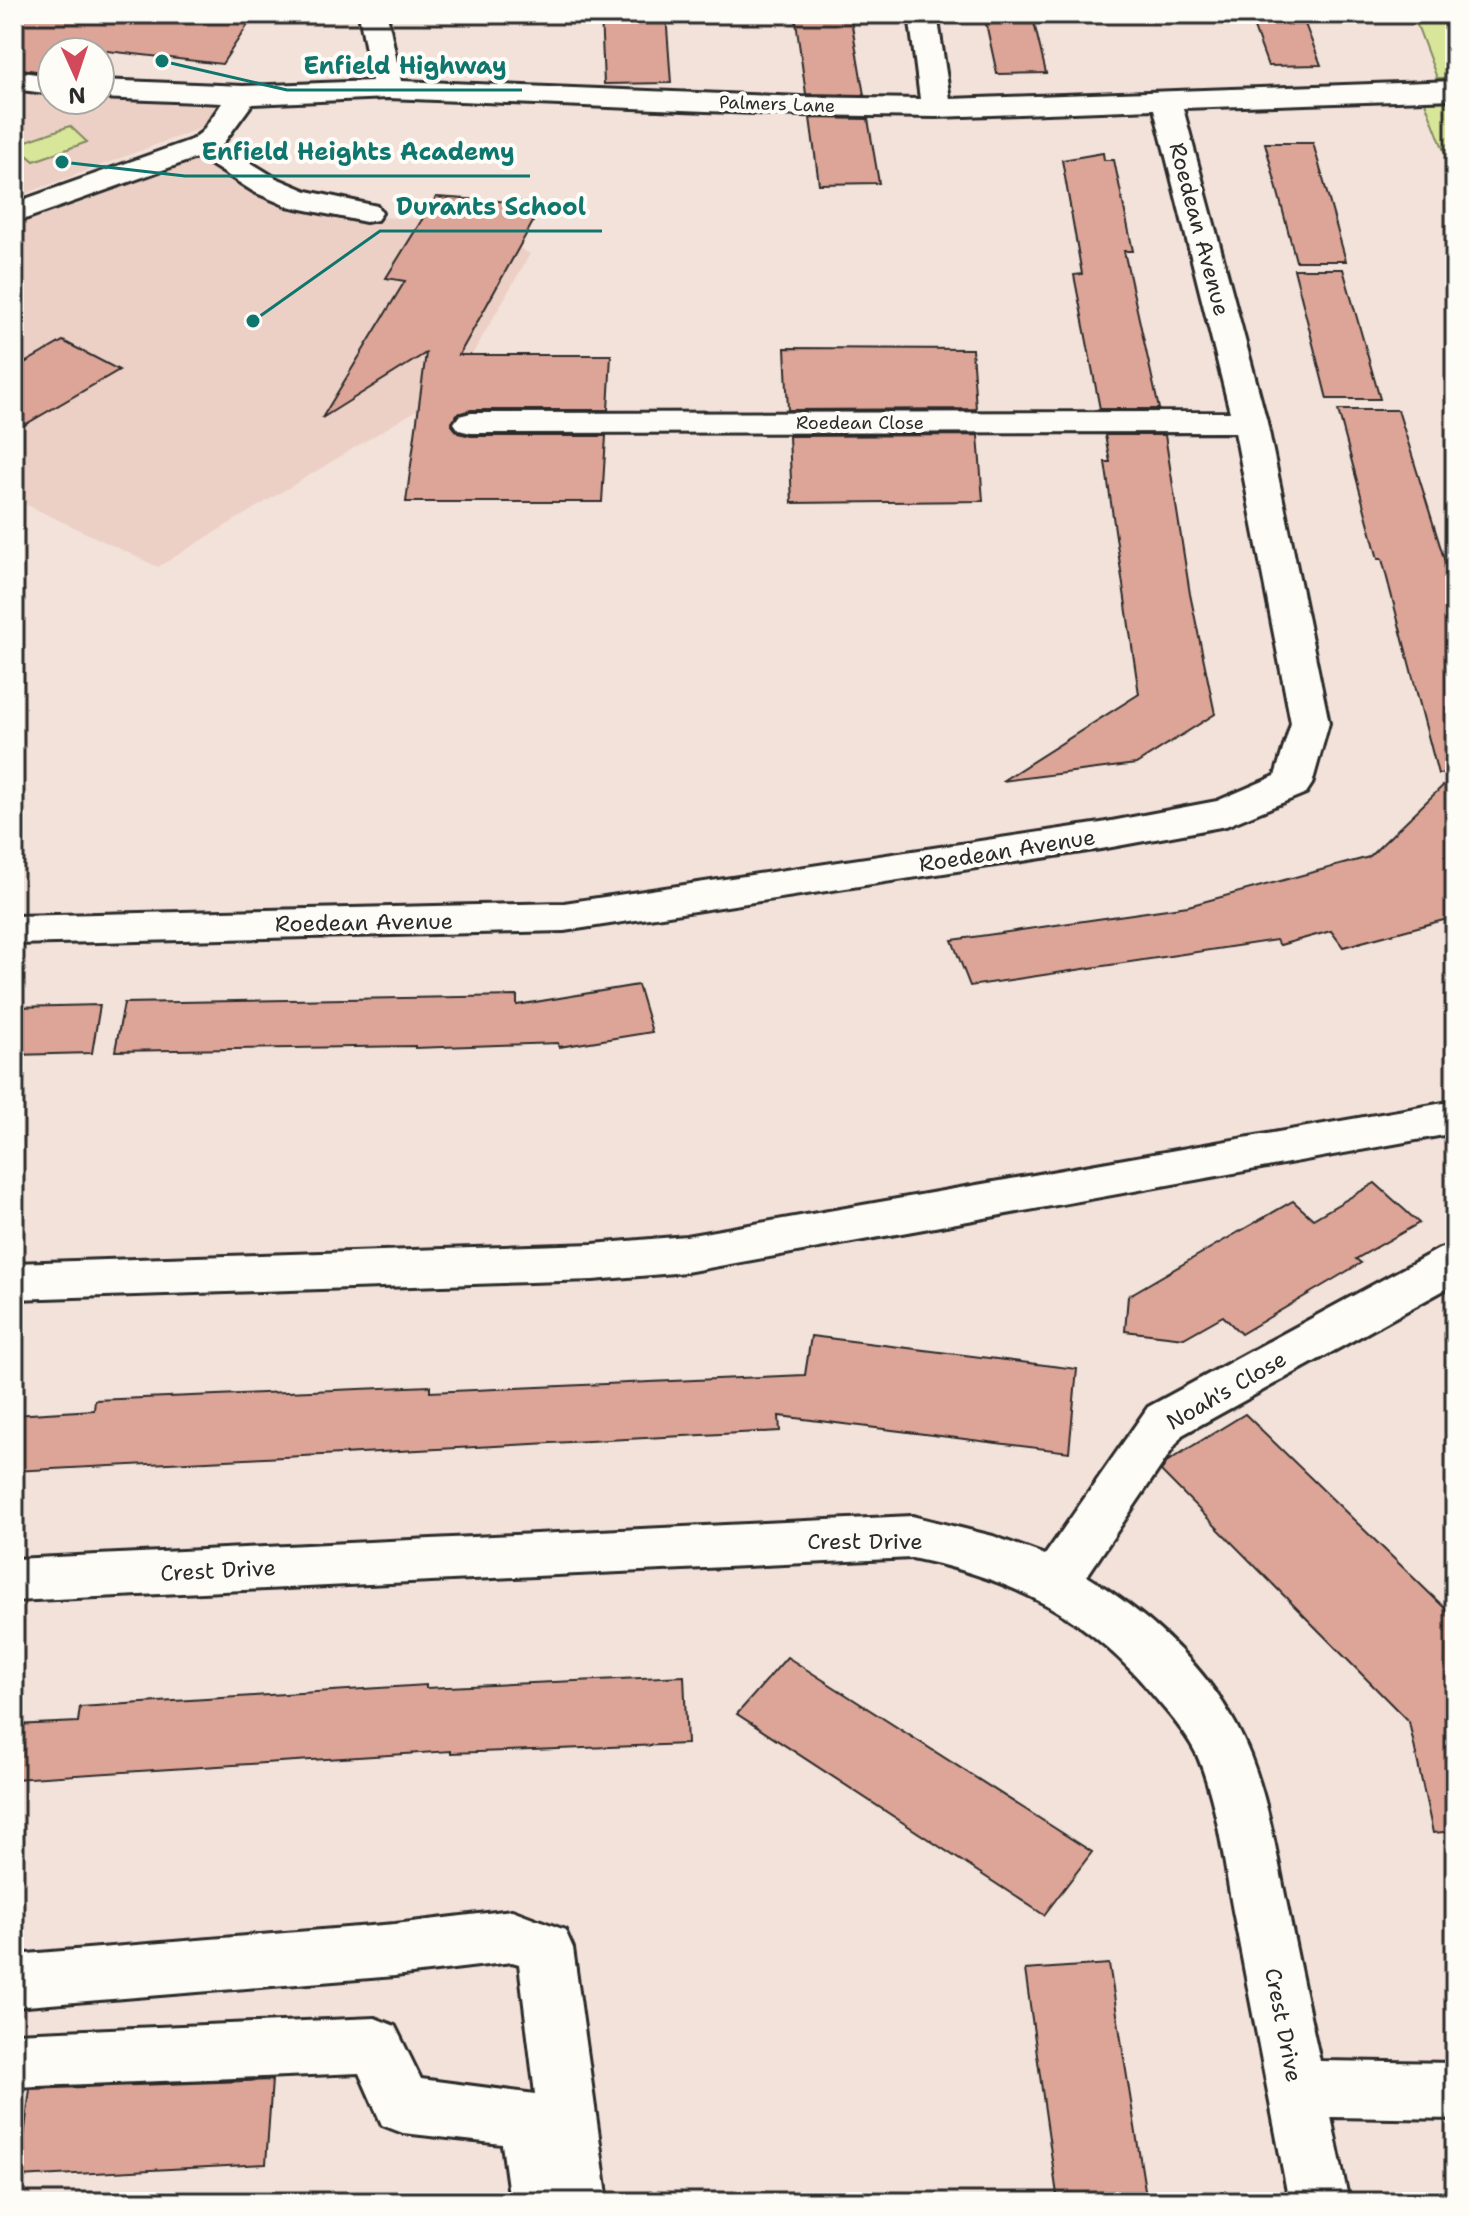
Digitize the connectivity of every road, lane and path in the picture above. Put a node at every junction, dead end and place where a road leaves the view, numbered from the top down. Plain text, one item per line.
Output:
1 (373, 14) edge
2 (923, 14) edge
3 (14, 80) edge
4 (36, 83) edge
5 (388, 89) junction
6 (116, 90) edge
7 (1453, 90) edge
8 (243, 95) junction
9 (1166, 100) junction
10 (936, 108) junction
11 (202, 146) junction
12 (366, 213) dead end
13 (14, 214) edge
14 (1250, 422) junction
15 (471, 423) dead end
16 (14, 930) edge
17 (1455, 1117) edge
18 (1455, 1262) edge
19 (14, 1281) edge
20 (14, 1580) edge
21 (1055, 1582) junction
22 (14, 1981) edge
23 (14, 2060) edge
24 (1297, 2089) junction
25 (1455, 2091) edge
26 (540, 2202) edge
27 (578, 2202) edge
28 (1319, 2202) edge

1 - 5 street
2 - 10 street
3 - 4 street
5 - 8 street, Palmers Lane
5 - 10 street, Palmers Lane
6 - 8 street, Palmers Lane
7 - 9 street, Palmers Lane
8 - 11 street
9 - 10 street, Palmers Lane
9 - 14 street, Roedean Avenue
11 - 12 street
11 - 13 street
14 - 15 street, Roedean Close
14 - 16 street, Roedean Avenue
17 - 19 street
18 - 21 street, Noah's Close
20 - 21 street, Crest Drive
21 - 24 street, Crest Drive
22 - 27 street
23 - 26 street
24 - 25 street
24 - 28 street, Crest Drive

